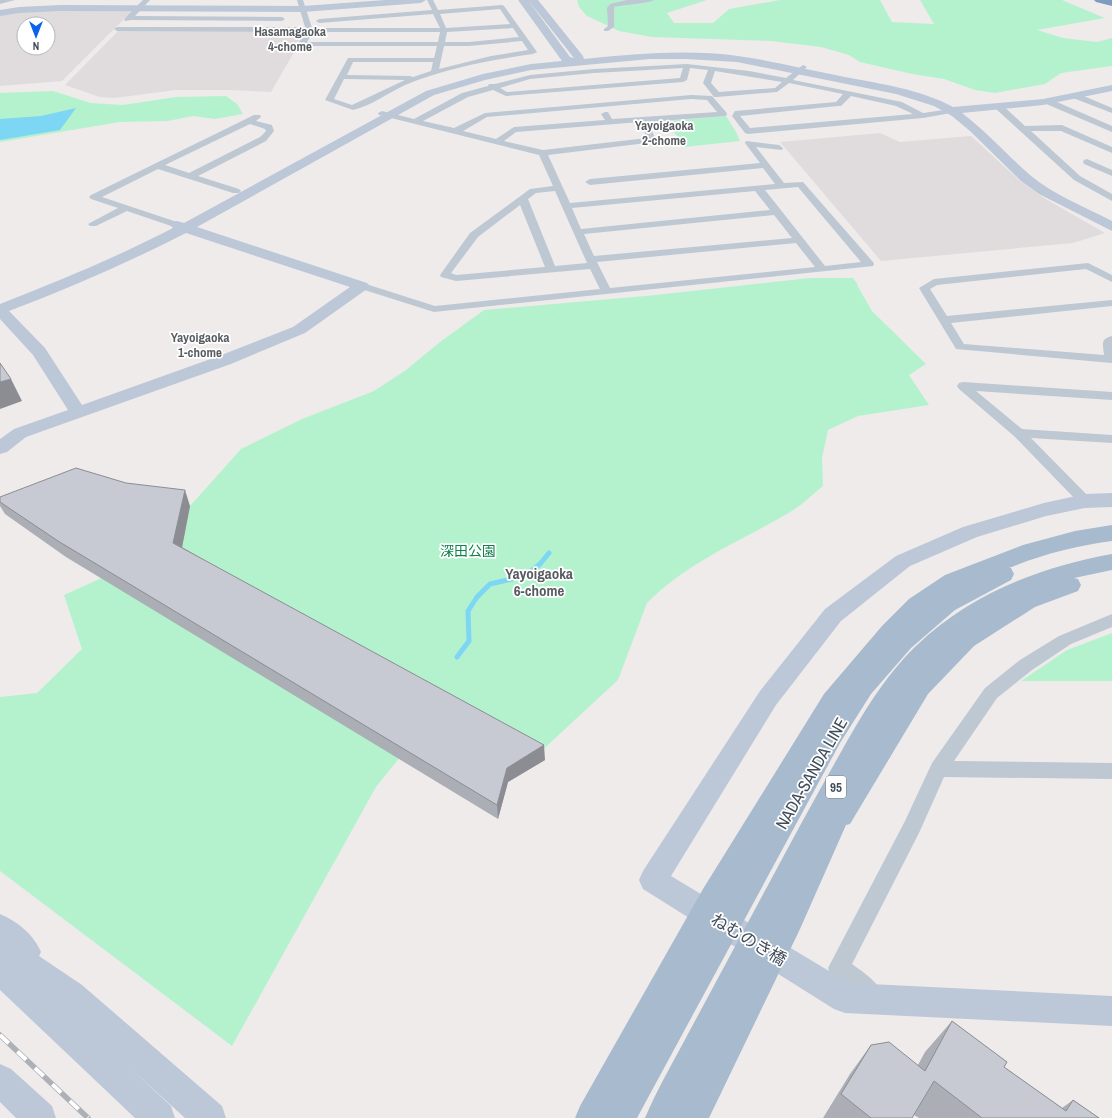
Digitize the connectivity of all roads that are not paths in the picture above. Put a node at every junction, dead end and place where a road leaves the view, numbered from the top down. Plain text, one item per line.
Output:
1 (12, 0) edge
2 (22, 0) edge
3 (147, 0) edge
4 (421, 0) edge
5 (430, 0) edge
6 (523, 0) edge
7 (534, 0) edge
8 (651, 0) edge
9 (1099, 0) edge
10 (0, 2) edge
11 (1112, 3) edge
12 (301, 4) edge
13 (138, 8) junction
14 (288, 9) junction
15 (19, 10) junction
16 (436, 12) junction
17 (0, 13) edge
18 (473, 14) junction
19 (128, 18) junction
20 (282, 19) junction
21 (306, 22) junction
22 (515, 26) junction
23 (482, 29) junction
24 (275, 30) junction
25 (310, 30) junction
26 (444, 30) junction
27 (606, 30) dead end
28 (524, 39) junction
29 (441, 44) junction
30 (437, 60) junction
31 (576, 63) junction
32 (687, 66) junction
33 (712, 68) junction
34 (801, 69) junction
35 (434, 72) junction
36 (342, 77) junction
37 (417, 78) junction
38 (788, 81) junction
39 (492, 86) junction
40 (1110, 90) edge
41 (849, 93) junction
42 (596, 96) junction
43 (1076, 96) junction
44 (1047, 101) junction
45 (999, 106) junction
46 (957, 111) junction
47 (1112, 111) edge
48 (385, 115) junction
49 (923, 116) junction
50 (643, 120) junction
51 (416, 121) junction
52 (610, 122) junction
53 (1023, 129) junction
54 (1112, 130) edge
55 (356, 131) junction
56 (456, 131) junction
57 (498, 142) junction
58 (780, 148) dead end
59 (1112, 150) edge
60 (544, 155) junction
61 (1087, 162) dead end
62 (766, 165) junction
63 (158, 166) junction
64 (584, 172) dead end
65 (1112, 173) edge
66 (190, 176) junction
67 (781, 186) junction
68 (558, 188) junction
69 (758, 188) junction
70 (236, 191) junction
71 (595, 192) junction
72 (524, 197) junction
73 (1112, 198) edge
74 (566, 206) junction
75 (126, 208) junction
76 (776, 212) junction
77 (1112, 221) edge
78 (93, 224) dead end
79 (180, 226) junction
80 (1112, 227) edge
81 (578, 232) junction
82 (798, 240) junction
83 (591, 263) junction
84 (551, 269) junction
85 (822, 269) junction
86 (1112, 279) edge
87 (362, 286) junction
88 (607, 292) junction
89 (0, 302) edge
90 (1112, 303) edge
91 (0, 310) edge
92 (943, 320) junction
93 (1112, 339) edge
94 (1111, 359) edge
95 (1112, 396) edge
96 (78, 412) junction
97 (1019, 433) junction
98 (1112, 439) edge
99 (0, 448) edge
100 (1112, 500) edge
101 (1085, 501) junction
102 (1112, 533) edge
103 (1112, 545) edge
104 (1112, 562) edge
105 (1112, 575) edge
106 (1112, 620) edge
107 (876, 716) junction
108 (831, 735) junction
109 (938, 769) junction
110 (1112, 771) edge
111 (829, 833) junction
112 (741, 854) junction
113 (0, 928) edge
114 (0, 946) edge
115 (0, 969) edge
116 (71, 996) junction
117 (875, 999) junction
118 (1112, 1011) edge
119 (0, 1080) edge
120 (40, 1118) edge
121 (159, 1118) edge
122 (210, 1118) edge
123 (592, 1118) edge
124 (618, 1118) edge
125 (662, 1118) edge
126 (691, 1118) edge

1 - 10 street
2 - 15 street
3 - 13 street
4 - 12 street
5 - 16 street
6 - 31 street
7 - 31 street
8 - 27 street
9 - 11 highway
12 - 14 street
12 - 21 street
13 - 14 street
13 - 15 street
13 - 19 street
14 - 20 street
15 - 17 street
16 - 18 street
16 - 21 street
16 - 26 street
18 - 22 street
18 - 23 street
19 - 20 street
19 - 24 street
20 - 24 street
21 - 25 street
22 - 23 street
22 - 28 street
23 - 26 street
24 - 25 street
25 - 26 street
25 - 29 street
26 - 29 street
28 - 29 street
28 - 35 street
29 - 30 street
30 - 35 street
30 - 36 street
31 - 32 street
31 - 34 street
31 - 39 street
31 - 42 street
31 - 48 street
32 - 33 street
32 - 42 street
33 - 38 street
33 - 38 street
34 - 38 street
34 - 46 street
35 - 37 street
36 - 37 street
36 - 37 street
38 - 41 street
39 - 42 street
39 - 51 street
40 - 43 street
41 - 49 street
41 - 49 street
42 - 50 street
42 - 52 street
42 - 56 street
43 - 44 street
43 - 47 street
44 - 45 street
44 - 54 street
45 - 46 street
45 - 53 street
46 - 49 street
46 - 77 street
46 - 80 street
48 - 51 street
48 - 55 street
50 - 52 street
50 - 60 street
51 - 56 street
52 - 57 street
53 - 59 street
53 - 73 street
55 - 70 street
55 - 79 street
56 - 57 street
57 - 60 street
58 - 62 street
60 - 68 street
61 - 65 street
62 - 67 street
62 - 71 street
63 - 66 street
63 - 66 street
63 - 75 street
64 - 71 street
66 - 70 street
67 - 69 street
67 - 85 street
68 - 72 street
68 - 74 street
69 - 71 street
69 - 76 street
70 - 79 street
71 - 74 street
72 - 84 street
72 - 84 street
74 - 81 street
75 - 78 street
75 - 79 street
76 - 81 street
76 - 82 street
79 - 87 street
79 - 89 street
79 - 91 street
81 - 83 street
82 - 83 street
82 - 85 street
83 - 84 street
83 - 88 street
85 - 88 street
86 - 92 street
87 - 88 street
87 - 96 street
90 - 92 street
91 - 96 street
92 - 94 street
93 - 94 street
95 - 97 street
96 - 99 street
97 - 98 street
97 - 101 street
100 - 101 street
101 - 117 street, ねむのき橋
102 - 112 main road, 95
103 - 108 main road, NADA-SANDA LINE / 95
104 - 107 main road, NADA-SANDA LINE / 95
105 - 111 main road, 95
106 - 109 street
107 - 111 main road, 95
107 - 125 main road, NADA-SANDA LINE / 95
108 - 112 main road, 95
108 - 124 main road, NADA-SANDA LINE / 95
109 - 110 street
109 - 117 street
111 - 126 main road, 95
112 - 123 main road, 95
113 - 116 street
114 - 116 street
115 - 121 street
116 - 122 street
117 - 118 street
119 - 120 street

